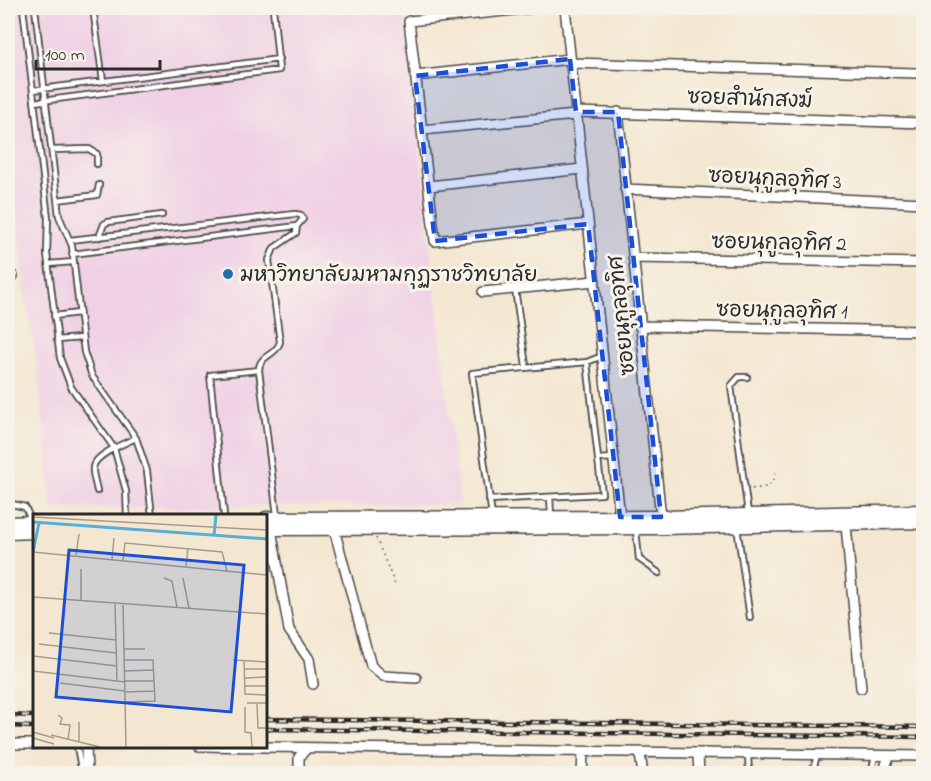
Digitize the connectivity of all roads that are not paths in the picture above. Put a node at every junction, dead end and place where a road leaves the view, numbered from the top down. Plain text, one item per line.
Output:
1 (24, 8) edge
2 (35, 8) edge
3 (93, 8) edge
4 (273, 8) edge
5 (533, 8) edge
6 (565, 8) edge
7 (279, 59) junction
8 (571, 61) junction
9 (916, 73) dead end
10 (415, 75) junction
11 (103, 81) junction
12 (45, 89) junction
13 (33, 90) junction
14 (46, 100) junction
15 (34, 102) junction
16 (618, 112) junction
17 (576, 113) junction
18 (924, 123) edge
19 (422, 130) junction
20 (52, 150) junction
21 (97, 164) dead end
22 (582, 169) junction
23 (99, 185) dead end
24 (429, 186) junction
25 (625, 189) junction
26 (57, 200) junction
27 (924, 203) edge
28 (162, 215) dead end
29 (588, 224) junction
30 (297, 226) junction
31 (99, 237) junction
32 (70, 240) junction
33 (72, 254) junction
34 (633, 258) junction
35 (73, 262) junction
36 (49, 264) junction
37 (924, 264) edge
38 (595, 281) junction
39 (515, 289) junction
40 (483, 292) dead end
41 (79, 313) junction
42 (54, 316) junction
43 (639, 326) junction
44 (924, 331) edge
45 (81, 338) junction
46 (57, 340) junction
47 (603, 356) junction
48 (587, 362) junction
49 (526, 366) junction
50 (259, 370) junction
51 (747, 377) dead end
52 (136, 438) junction
53 (114, 447) junction
54 (614, 458) junction
55 (598, 459) junction
56 (97, 491) dead end
57 (550, 497) junction
58 (489, 500) junction
59 (8, 503) edge
60 (924, 512) edge
61 (127, 514) edge
62 (152, 514) edge
63 (224, 514) edge
64 (748, 516) junction
65 (661, 517) junction
66 (551, 518) junction
67 (492, 519) junction
68 (620, 522) junction
69 (924, 522) edge
70 (8, 523) edge
71 (33, 524) edge
72 (270, 524) edge
73 (846, 525) junction
74 (33, 526) edge
75 (33, 526) edge
76 (737, 527) junction
77 (636, 528) junction
78 (334, 529) junction
79 (8, 533) edge
80 (658, 573) dead end
81 (750, 618) dead end
82 (416, 678) dead end
83 (313, 684) dead end
84 (861, 688) dead end
85 (8, 744) edge
86 (33, 744) edge
87 (77, 748) edge
88 (86, 748) edge
89 (267, 748) edge
90 (307, 748) junction
91 (583, 754) junction
92 (640, 754) junction
93 (698, 754) junction
94 (748, 755) junction
95 (817, 755) junction
96 (875, 756) junction
97 (889, 756) junction
98 (924, 756) edge
99 (84, 774) edge
100 (299, 774) edge
101 (582, 774) edge
102 (643, 774) edge
103 (699, 774) edge
104 (749, 774) edge
105 (812, 774) edge
106 (871, 774) edge
107 (883, 774) edge

1 - 13 lane
2 - 12 lane
3 - 11 lane
4 - 7 lane
5 - 10 street
6 - 8 street
7 - 11 lane
7 - 14 lane
8 - 9 street
8 - 10 street
8 - 17 street
10 - 19 street
11 - 12 lane
12 - 13 lane
12 - 14 lane
13 - 15 lane
14 - 15 lane
14 - 20 lane
15 - 36 lane
16 - 17 street, ซอยสำนักสงฆ์
16 - 18 street, ซอยสำนักสงฆ์
16 - 25 street, ซอยนุกูลอุทิศ
17 - 19 street, ซอยสำนักสงฆ์
17 - 22 street
19 - 24 street
20 - 21 lane
20 - 26 lane
22 - 24 street
22 - 29 street
23 - 26 lane
24 - 29 street
25 - 27 street, ซอยนุกูลอุทิศ 3
25 - 34 street, ซอยนุกูลอุทิศ
26 - 32 lane
28 - 31 lane
29 - 38 street
30 - 31 lane
30 - 33 lane
30 - 50 lane
31 - 32 lane
32 - 33 lane
33 - 35 lane
34 - 37 street, ซอยนุกูลอุทิศ 2
34 - 43 street, ซอยนุกูลอุทิศ
35 - 36 lane
35 - 41 lane
36 - 42 lane
38 - 39 street
38 - 47 street
39 - 40 street
39 - 49 lane
41 - 42 lane
41 - 45 lane
42 - 46 lane
43 - 44 street, ซอยนุกูลอุทิศ 1
43 - 65 street, ซอยนุกูลอุทิศ
45 - 46 lane
45 - 52 lane
46 - 53 lane
47 - 48 lane
47 - 54 street
48 - 49 lane
48 - 55 lane
49 - 58 lane
50 - 63 lane
50 - 72 lane
51 - 64 lane
52 - 53 lane
52 - 62 lane
53 - 56 lane
53 - 61 lane
54 - 55 lane
54 - 68 street
55 - 57 lane
57 - 58 lane
57 - 66 lane
58 - 67 lane
59 - 71 lane
60 - 64 main road
64 - 65 main road
65 - 68 main road
66 - 67 main road
66 - 68 main road
67 - 72 main road
68 - 77 main road
68 - 78 main road
69 - 73 main road
70 - 74 main road
72 - 78 main road
72 - 83 street
73 - 76 main road
73 - 84 street
75 - 79 main road
76 - 77 main road
76 - 81 lane
77 - 80 lane
78 - 82 street
85 - 86 street
87 - 99 lane
88 - 99 street
89 - 90 street
90 - 91 street
90 - 100 street
91 - 92 street
91 - 101 street
92 - 93 street
92 - 102 street
93 - 94 street
93 - 103 street
94 - 95 street
94 - 104 lane
95 - 96 street
95 - 105 lane
96 - 97 street
96 - 106 lane
97 - 98 street
97 - 107 street

